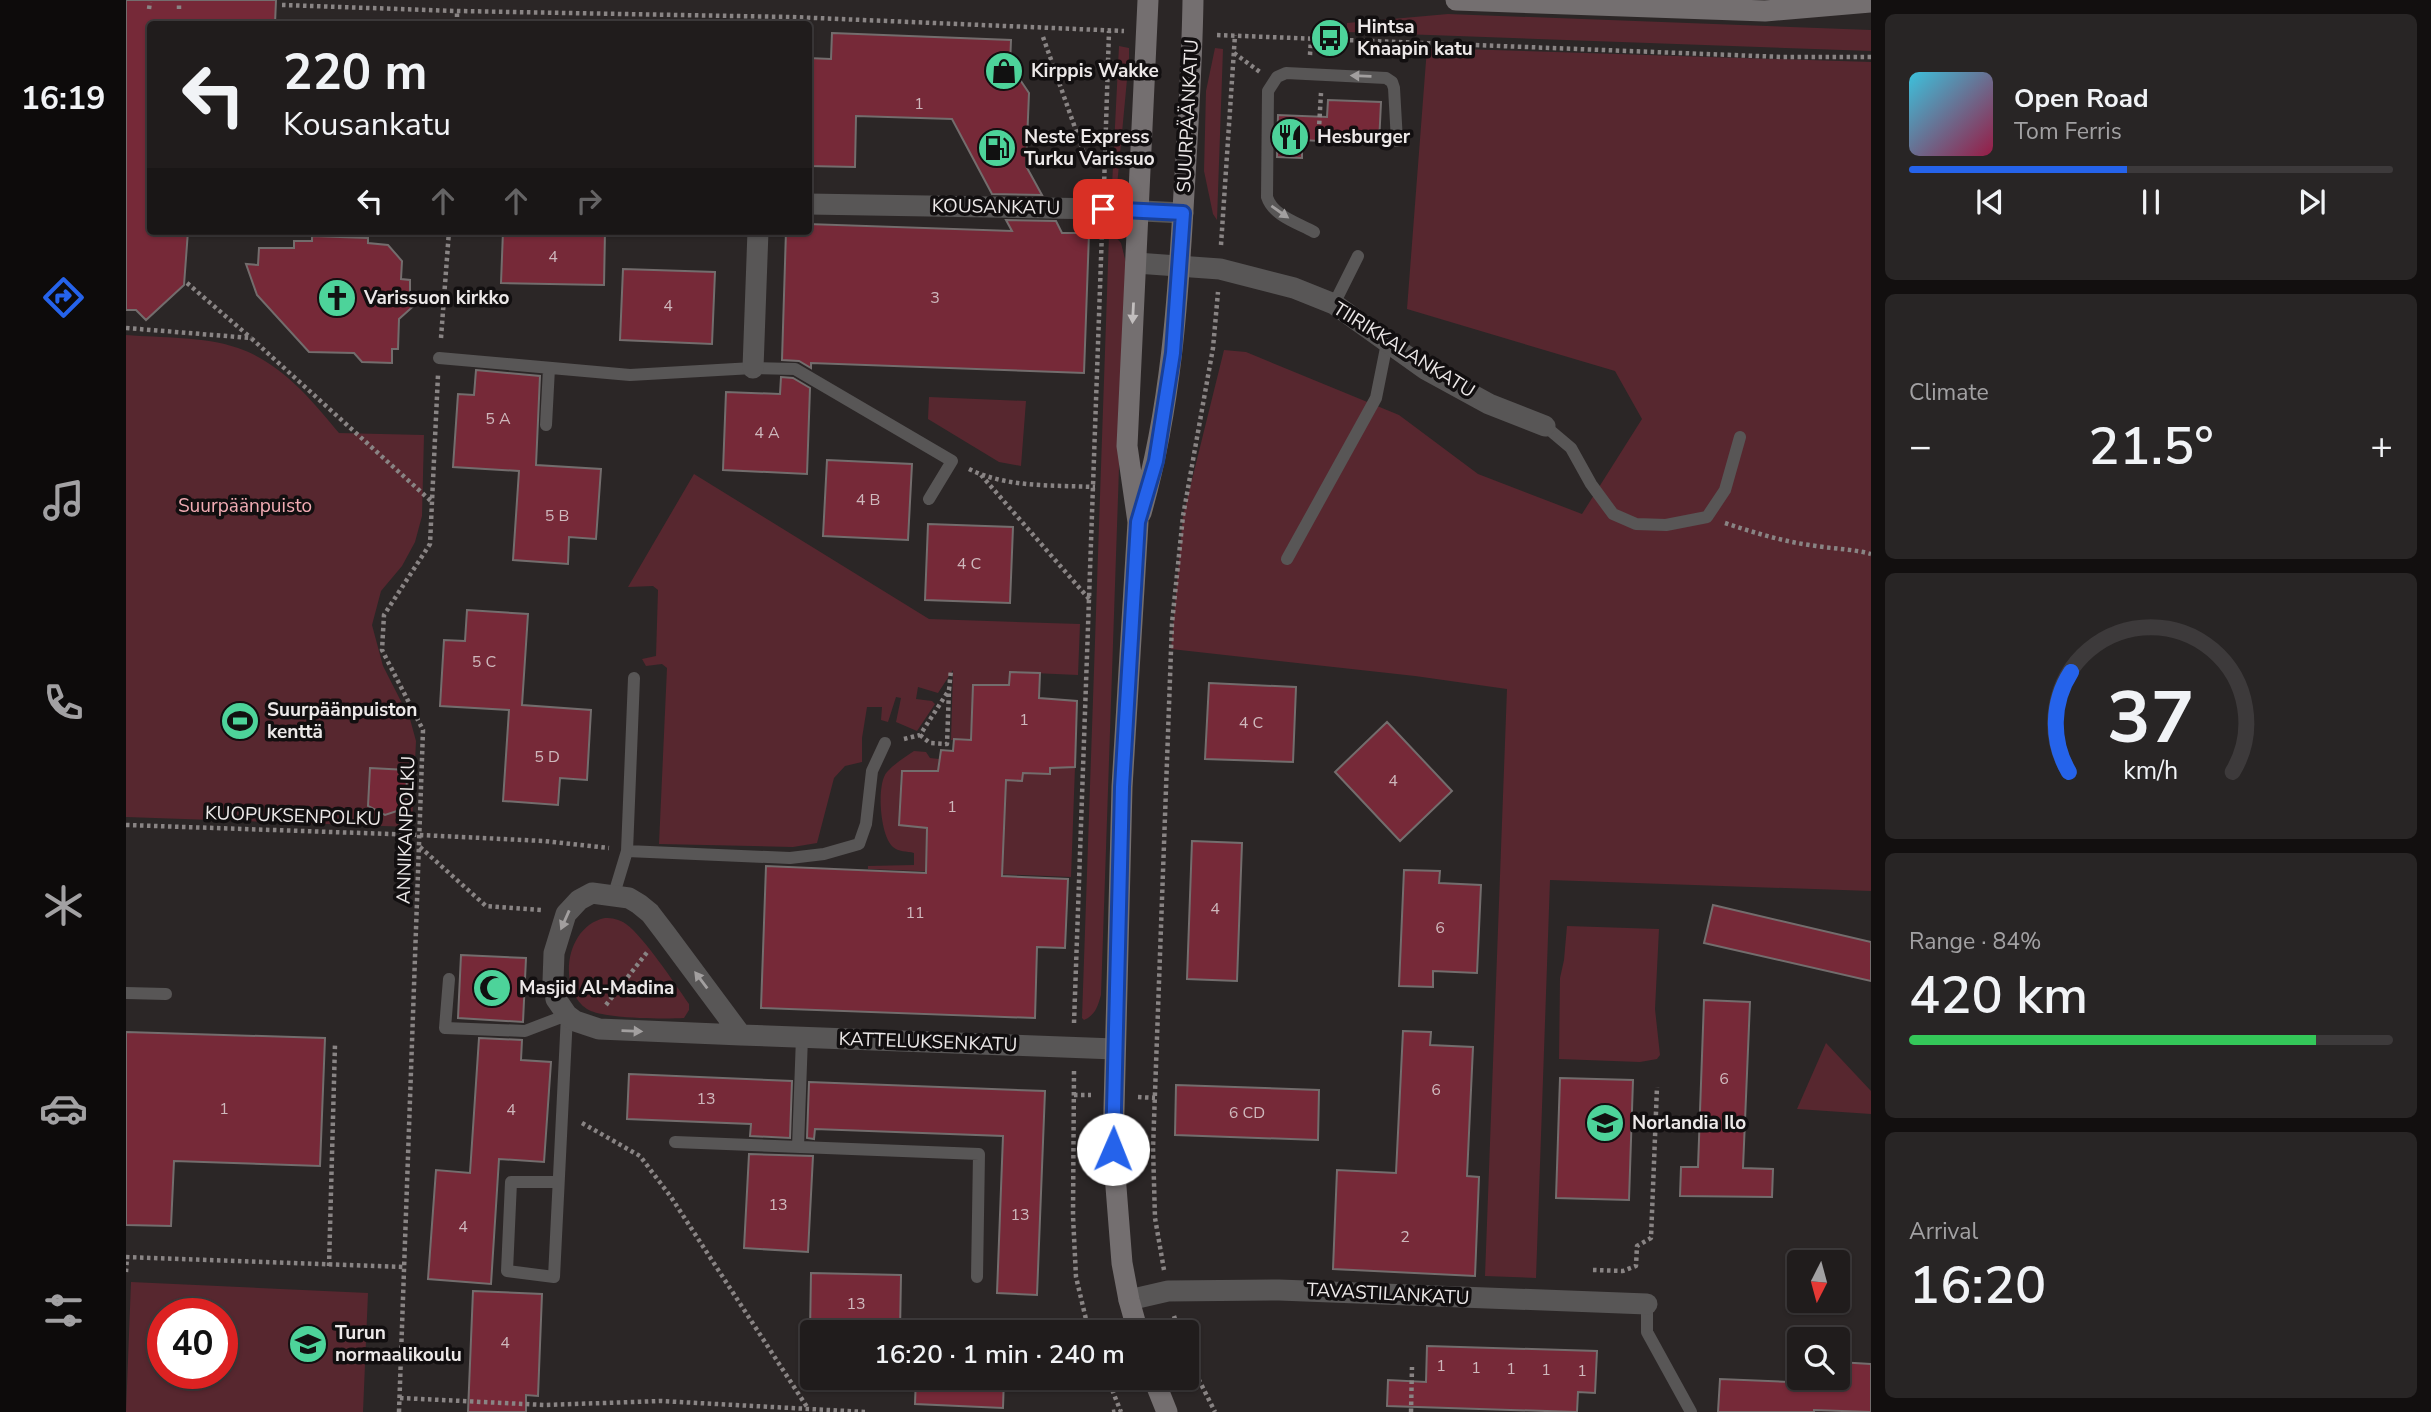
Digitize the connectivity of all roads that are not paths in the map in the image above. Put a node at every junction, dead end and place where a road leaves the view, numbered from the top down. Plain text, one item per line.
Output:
1 (1148, 0) edge
2 (1193, 0) edge
3 (1456, 0) edge
4 (1871, 2) edge
5 (1397, 141) dead end
6 (812, 204) edge
7 (1137, 210) junction
8 (1183, 213) junction
9 (1314, 232) dead end
10 (758, 235) edge
11 (1358, 256) dead end
12 (1136, 263) junction
13 (1180, 266) junction
14 (1334, 304) junction
15 (1387, 343) junction
16 (439, 358) road end
17 (549, 368) junction
18 (753, 368) junction
19 (546, 425) dead end
20 (1545, 426) joint
21 (1740, 437) dead end
22 (929, 499) dead end
23 (1138, 522) junction
24 (1287, 559) dead end
25 (634, 678) dead end
26 (885, 743) road end
27 (627, 850) junction
28 (614, 894) junction
29 (449, 979) dead end
30 (126, 993) edge
31 (166, 994) dead end
32 (567, 1015) junction
33 (741, 1035) junction
34 (802, 1037) junction
35 (1115, 1049) junction
36 (675, 1142) dead end
37 (798, 1147) junction
38 (558, 1182) junction
39 (977, 1277) dead end
40 (1129, 1300) junction
41 (1647, 1304) joint
42 (1135, 1320) edge
43 (1158, 1390) edge
44 (1167, 1412) edge
45 (1691, 1412) edge

1 - 7 street, SUURPÄÄNKATU
2 - 8 street, SUURPÄÄNKATU
3 - 4 street
5 -> 9 lane
6 - 7 street, KOUSANKATU
7 - 8 street, KOUSANKATU
7 - 12 street, SUURPÄÄNKATU
8 - 13 street, SUURPÄÄNKATU
10 - 18 street
11 - 14 lane
12 - 13 street, TIIRIKKALANKATU
12 -> 23 street, SUURPÄÄNKATU
13 - 14 street, TIIRIKKALANKATU
13 - 23 street, SUURPÄÄNKATU
14 - 15 street, TIIRIKKALANKATU
15 - 20 street, TIIRIKKALANKATU
15 - 24 lane
16 - 17 lane
17 - 18 lane
17 - 19 lane
18 - 22 lane
20 - 21 lane
23 - 35 street, SUURPÄÄNKATU
25 - 27 lane
26 - 27 lane
27 - 28 lane
28 -> 32 street
33 -> 28 street
29 - 32 lane
30 - 31 lane
32 -> 33 street, KATTELUKSENKATU
32 - 38 lane
33 - 34 street, KATTELUKSENKATU
34 - 35 street, KATTELUKSENKATU
34 - 37 lane
35 - 40 street, SUURPÄÄNKATU
36 - 37 lane
37 - 39 lane
38 - 38 lane
40 - 41 street, TAVASTILANKATU
40 - 42 street, SUURPÄÄNKATU
41 - 45 lane
43 - 44 street

